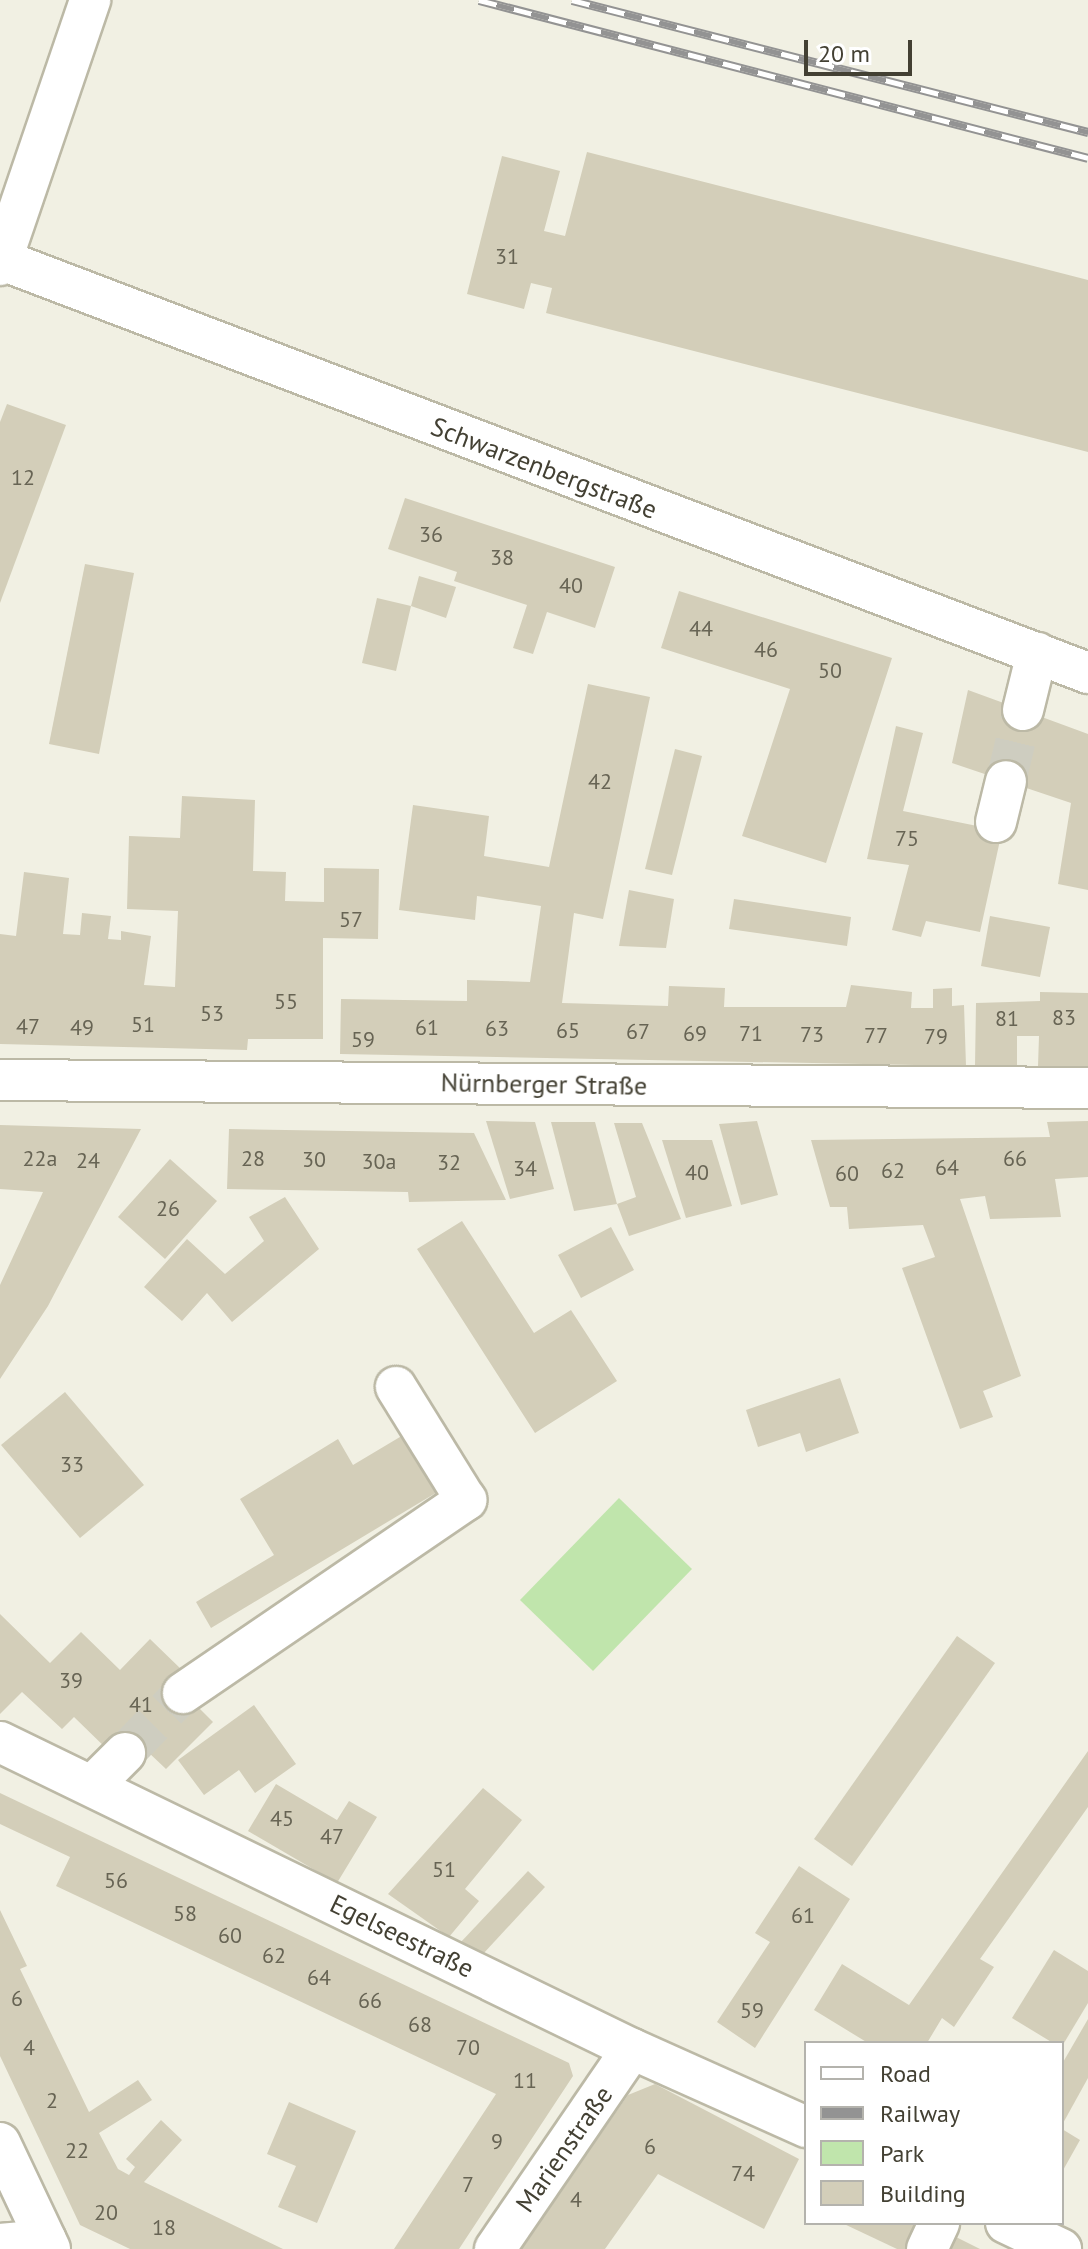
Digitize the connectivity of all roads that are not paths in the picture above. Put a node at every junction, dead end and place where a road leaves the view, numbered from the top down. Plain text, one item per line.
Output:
1 (90, 0) edge
2 (1, 262) edge
3 (1037, 653) junction
4 (1088, 673) edge
5 (1023, 710) tunnel mouth
6 (1006, 781) tunnel mouth
7 (996, 822) dead end
8 (0, 1080) edge
9 (1088, 1088) edge
10 (396, 1387) dead end
11 (183, 1693) tunnel mouth
12 (0, 1742) edge
13 (125, 1753) tunnel mouth
14 (94, 1784) junction
15 (632, 2049) junction
16 (804, 2126) edge
17 (0, 2143) edge
18 (938, 2225) edge
19 (1010, 2225) edge
20 (0, 2244) edge
21 (53, 2246) edge
22 (495, 2249) edge
23 (927, 2249) edge
24 (1061, 2249) edge

1 - 2 street
2 - 3 street, Schwarzenbergstraße
3 - 4 street, Schwarzenbergstraße
3 - 5 street
6 - 7 street
8 - 9 street, Nürnberger Straße
10 - 11 street
12 - 14 street, Egelseestraße
13 - 14 street
14 - 15 street, Egelseestraße
15 - 16 street, Egelseestraße
15 - 22 street, Marienstraße
17 - 21 street
18 - 23 street
19 - 24 street
20 - 21 street

